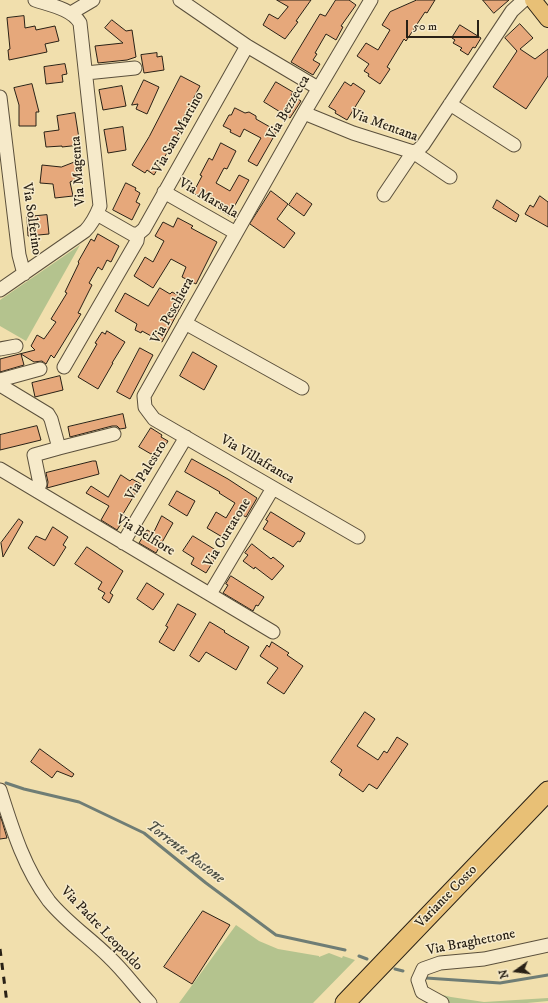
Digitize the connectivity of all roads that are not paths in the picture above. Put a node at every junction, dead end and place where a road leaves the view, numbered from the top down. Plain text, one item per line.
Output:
1 (35, 0) edge
2 (94, 0) edge
3 (180, 0) edge
4 (372, 0) edge
5 (524, 0) edge
6 (533, 0) edge
7 (76, 18) junction
8 (548, 19) edge
9 (247, 46) junction
10 (136, 68) dead end
11 (86, 73) junction
12 (318, 88) junction
13 (0, 97) edge
14 (450, 104) junction
15 (304, 113) junction
16 (514, 144) dead end
17 (413, 152) junction
18 (450, 177) dead end
19 (164, 192) junction
20 (384, 195) dead end
21 (97, 214) junction
22 (236, 233) junction
23 (138, 234) junction
24 (24, 274) junction
25 (0, 290) edge
26 (185, 323) junction
27 (16, 346) dead end
28 (0, 349) edge
29 (64, 367) dead end
30 (40, 369) dead end
31 (0, 380) edge
32 (0, 385) edge
33 (302, 388) dead end
34 (145, 407) joint
35 (114, 434) dead end
36 (186, 437) junction
37 (59, 448) junction
38 (0, 469) edge
39 (273, 488) junction
40 (37, 491) junction
41 (358, 536) dead end
42 (123, 542) junction
43 (210, 594) junction
44 (273, 632) dead end
45 (0, 790) edge
46 (548, 790) edge
47 (3, 807) edge
48 (548, 945) edge
49 (150, 1003) edge
50 (345, 1003) edge
51 (442, 1003) edge

1 - 7 street
2 - 7 street
3 - 9 street
4 - 12 street, Via Bezzecca
5 - 14 street
6 - 8 main road
7 - 11 street, Via Magenta
9 - 12 street
9 - 19 street, Via San Martino
10 - 11 street
11 - 21 street, Via Magenta
12 - 15 street, Via Bezzecca
13 - 24 street, Via Solferino
14 - 16 street
14 - 17 street
15 - 17 street, Via Mentana
15 - 22 street, Via Bezzecca
17 - 18 street, Via Mentana
17 - 20 street
19 - 22 street, Via Marsala
19 - 23 street, Via San Martino
21 - 23 street
21 - 24 street, Via Magenta
22 - 26 street, Via Peschiera
23 - 29 street, Via San Martino
24 - 25 street, Via Magenta
26 - 33 street
26 - 34 street, Via Peschiera
27 - 28 street
30 - 31 street
32 - 37 street
34 - 36 street, Via Villafranca
35 - 37 street
36 - 39 street, Via Villafranca
36 - 42 street, Via Palestro
37 - 40 street
38 - 40 street, Via Belfiore
39 - 41 street, Via Villafranca
39 - 43 street, Via Curtatone
40 - 42 street, Via Belfiore
42 - 43 street, Via Belfiore
43 - 44 street, Via Belfiore
45 - 47 street, Via Padre Leopoldo
46 - 50 highway, Variante Costo
47 - 49 street, Via Padre Leopoldo
48 - 51 street, Via Braghettone

